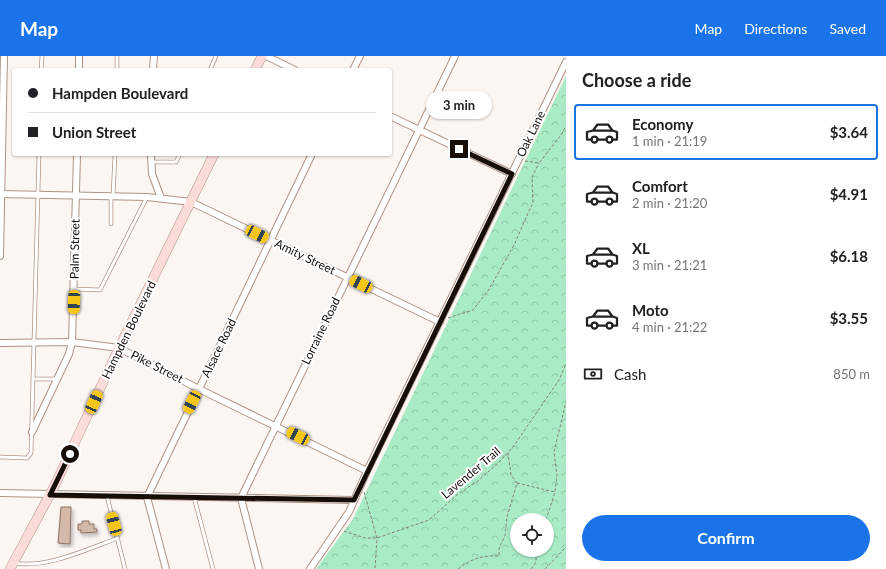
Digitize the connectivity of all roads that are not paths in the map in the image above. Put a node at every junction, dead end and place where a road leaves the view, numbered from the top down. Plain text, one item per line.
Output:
1 (4, 56) edge
2 (42, 56) edge
3 (79, 56) edge
4 (117, 56) edge
5 (154, 56) edge
6 (216, 56) edge
7 (262, 56) edge
8 (266, 56) edge
9 (360, 56) edge
10 (455, 56) edge
11 (566, 62) edge
12 (41, 68) edge
13 (79, 68) edge
14 (117, 68) edge
15 (153, 68) edge
16 (211, 68) edge
17 (256, 68) edge
18 (291, 68) edge
19 (354, 68) edge
20 (392, 117) edge
21 (420, 130) junction
22 (39, 156) edge
23 (77, 156) edge
24 (115, 156) edge
25 (152, 156) edge
26 (179, 156) edge
27 (213, 156) edge
28 (311, 156) edge
29 (151, 162) junction
30 (512, 174) junction
31 (1, 194) edge
32 (38, 194) junction
33 (76, 195) junction
34 (112, 196) junction
35 (147, 197) junction
36 (160, 198) junction
37 (191, 202) junction
38 (111, 224) dead end
39 (271, 241) junction
40 (0, 256) edge
41 (347, 278) junction
42 (74, 289) junction
43 (441, 320) junction
44 (72, 342) junction
45 (0, 343) edge
46 (34, 344) junction
47 (119, 348) junction
48 (33, 379) junction
49 (57, 379) junction
50 (199, 389) junction
51 (276, 426) junction
52 (32, 432) junction
53 (0, 457) edge
54 (368, 471) junction
55 (0, 493) edge
56 (50, 495) junction
57 (107, 496) junction
58 (147, 497) junction
59 (194, 498) junction
60 (241, 498) junction
61 (354, 500) junction
62 (118, 538) junction
63 (11, 566) edge
64 (126, 569) edge
65 (166, 569) edge
66 (213, 569) edge
67 (259, 569) edge
68 (310, 569) edge

1 - 31 street
2 - 12 lane
3 - 13 street
4 - 14 lane
5 - 15 street
6 - 16 lane
7 - 17 main road
8 - 18 street
9 - 19 street
10 - 21 street, Lorraine Road
11 - 30 street, Oak Lane
20 - 21 street
21 - 30 street
21 - 41 street, Lorraine Road
22 - 32 lane
23 - 33 street, Palm Street
24 - 34 lane
25 - 29 street
26 - 29 lane
27 - 37 main road, Hampden Boulevard
28 - 39 street, Alsace Road
29 - 36 street
30 - 43 street, Oak Lane
31 - 32 street, Amity Street
31 - 40 street
32 - 33 street, Amity Street
32 - 46 lane
33 - 34 street, Amity Street
33 - 42 street, Palm Street
34 - 35 street, Amity Street
34 - 38 lane
35 - 36 street, Amity Street
35 - 42 lane
36 - 37 street, Amity Street
37 - 39 street, Amity Street
37 - 47 main road, Hampden Boulevard
39 - 41 street, Amity Street
39 - 50 street, Alsace Road
41 - 43 street, Amity Street
41 - 51 street, Lorraine Road
42 - 44 street, Palm Street
43 - 54 street, Oak Lane
44 - 46 street, Pike Street
44 - 47 street, Pike Street
44 - 49 street, Palm Street
45 - 46 street, Pike Street
46 - 48 lane
47 - 50 street, Pike Street
47 - 56 main road, Hampden Boulevard
48 - 49 lane
48 - 52 lane
49 - 52 street, Palm Street
50 - 51 street, Pike Street
50 - 58 street, Alsace Road
51 - 54 street, Pike Street
51 - 60 street, Lorraine Road
52 - 53 lane
54 - 61 street, Oak Lane
55 - 56 street
56 - 57 street
56 - 63 main road, Hampden Boulevard
57 - 58 street
57 - 62 lane
58 - 59 street
58 - 65 street
59 - 60 street
59 - 66 lane
60 - 61 street
60 - 67 street
61 - 68 street, Oak Lane
62 - 63 lane
62 - 64 lane

